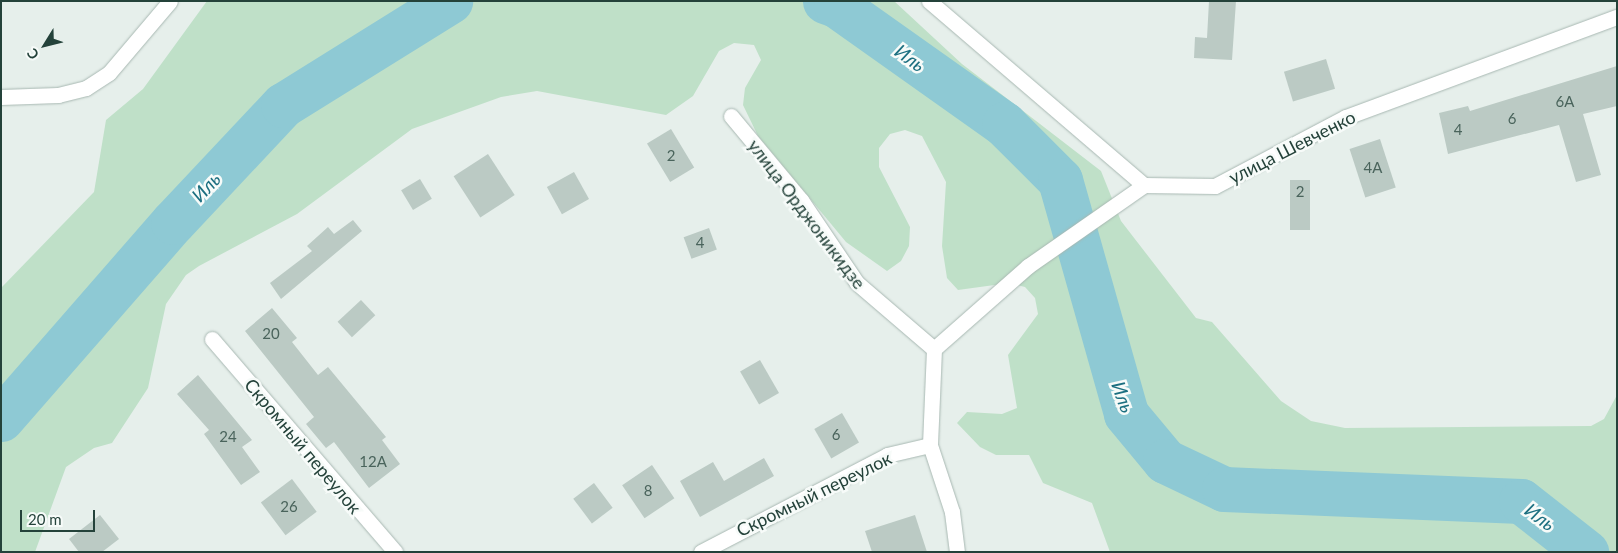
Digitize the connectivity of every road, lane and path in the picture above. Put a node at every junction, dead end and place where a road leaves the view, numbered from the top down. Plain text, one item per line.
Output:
1 (170, 1) edge
2 (929, 1) edge
3 (1617, 17) edge
4 (1, 97) edge
5 (732, 116) dead end
6 (1144, 185) junction
7 (212, 339) dead end
8 (934, 349) junction
9 (930, 444) junction
10 (395, 552) edge
11 (701, 552) edge
12 (957, 552) edge

1 - 4 street
2 - 6 street
3 - 6 street, улица Шевченко
5 - 8 street, улица Орджоникидзе
6 - 8 street
7 - 10 street, Скромный переулок
8 - 9 street
9 - 11 street, Скромный переулок
9 - 12 street

